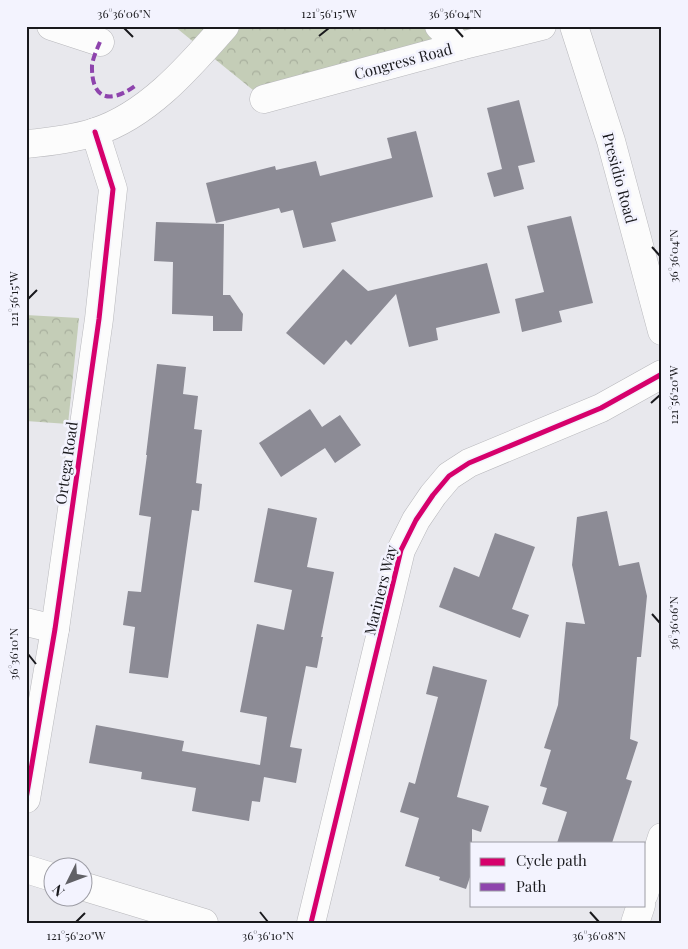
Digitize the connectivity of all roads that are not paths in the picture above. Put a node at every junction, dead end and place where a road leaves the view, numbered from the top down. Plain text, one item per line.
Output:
1 (51, 26) edge
2 (225, 26) edge
3 (438, 26) edge
4 (542, 26) edge
5 (574, 26) edge
6 (100, 42) dead end
7 (460, 46) junction
8 (264, 99) dead end
9 (95, 132) junction
10 (26, 144) edge
11 (662, 331) edge
12 (662, 374) edge
13 (26, 622) edge
14 (55, 628) junction
15 (26, 799) edge
16 (662, 837) edge
17 (26, 868) edge
18 (42, 874) edge
19 (646, 888) edge
20 (92, 889) edge
21 (641, 906) edge
22 (204, 923) edge
23 (311, 923) edge
24 (635, 923) edge

1 - 6 street
2 - 9 street
3 - 7 street
4 - 7 street, Congress Road
5 - 11 street, Presidio Road
7 - 8 street, Congress Road
9 - 10 street
9 - 14 street, Ortega Road
12 - 23 street, Mariners Way
13 - 14 street
14 - 15 street, Ortega Road
16 - 19 street
17 - 18 street
20 - 22 street
21 - 24 street

